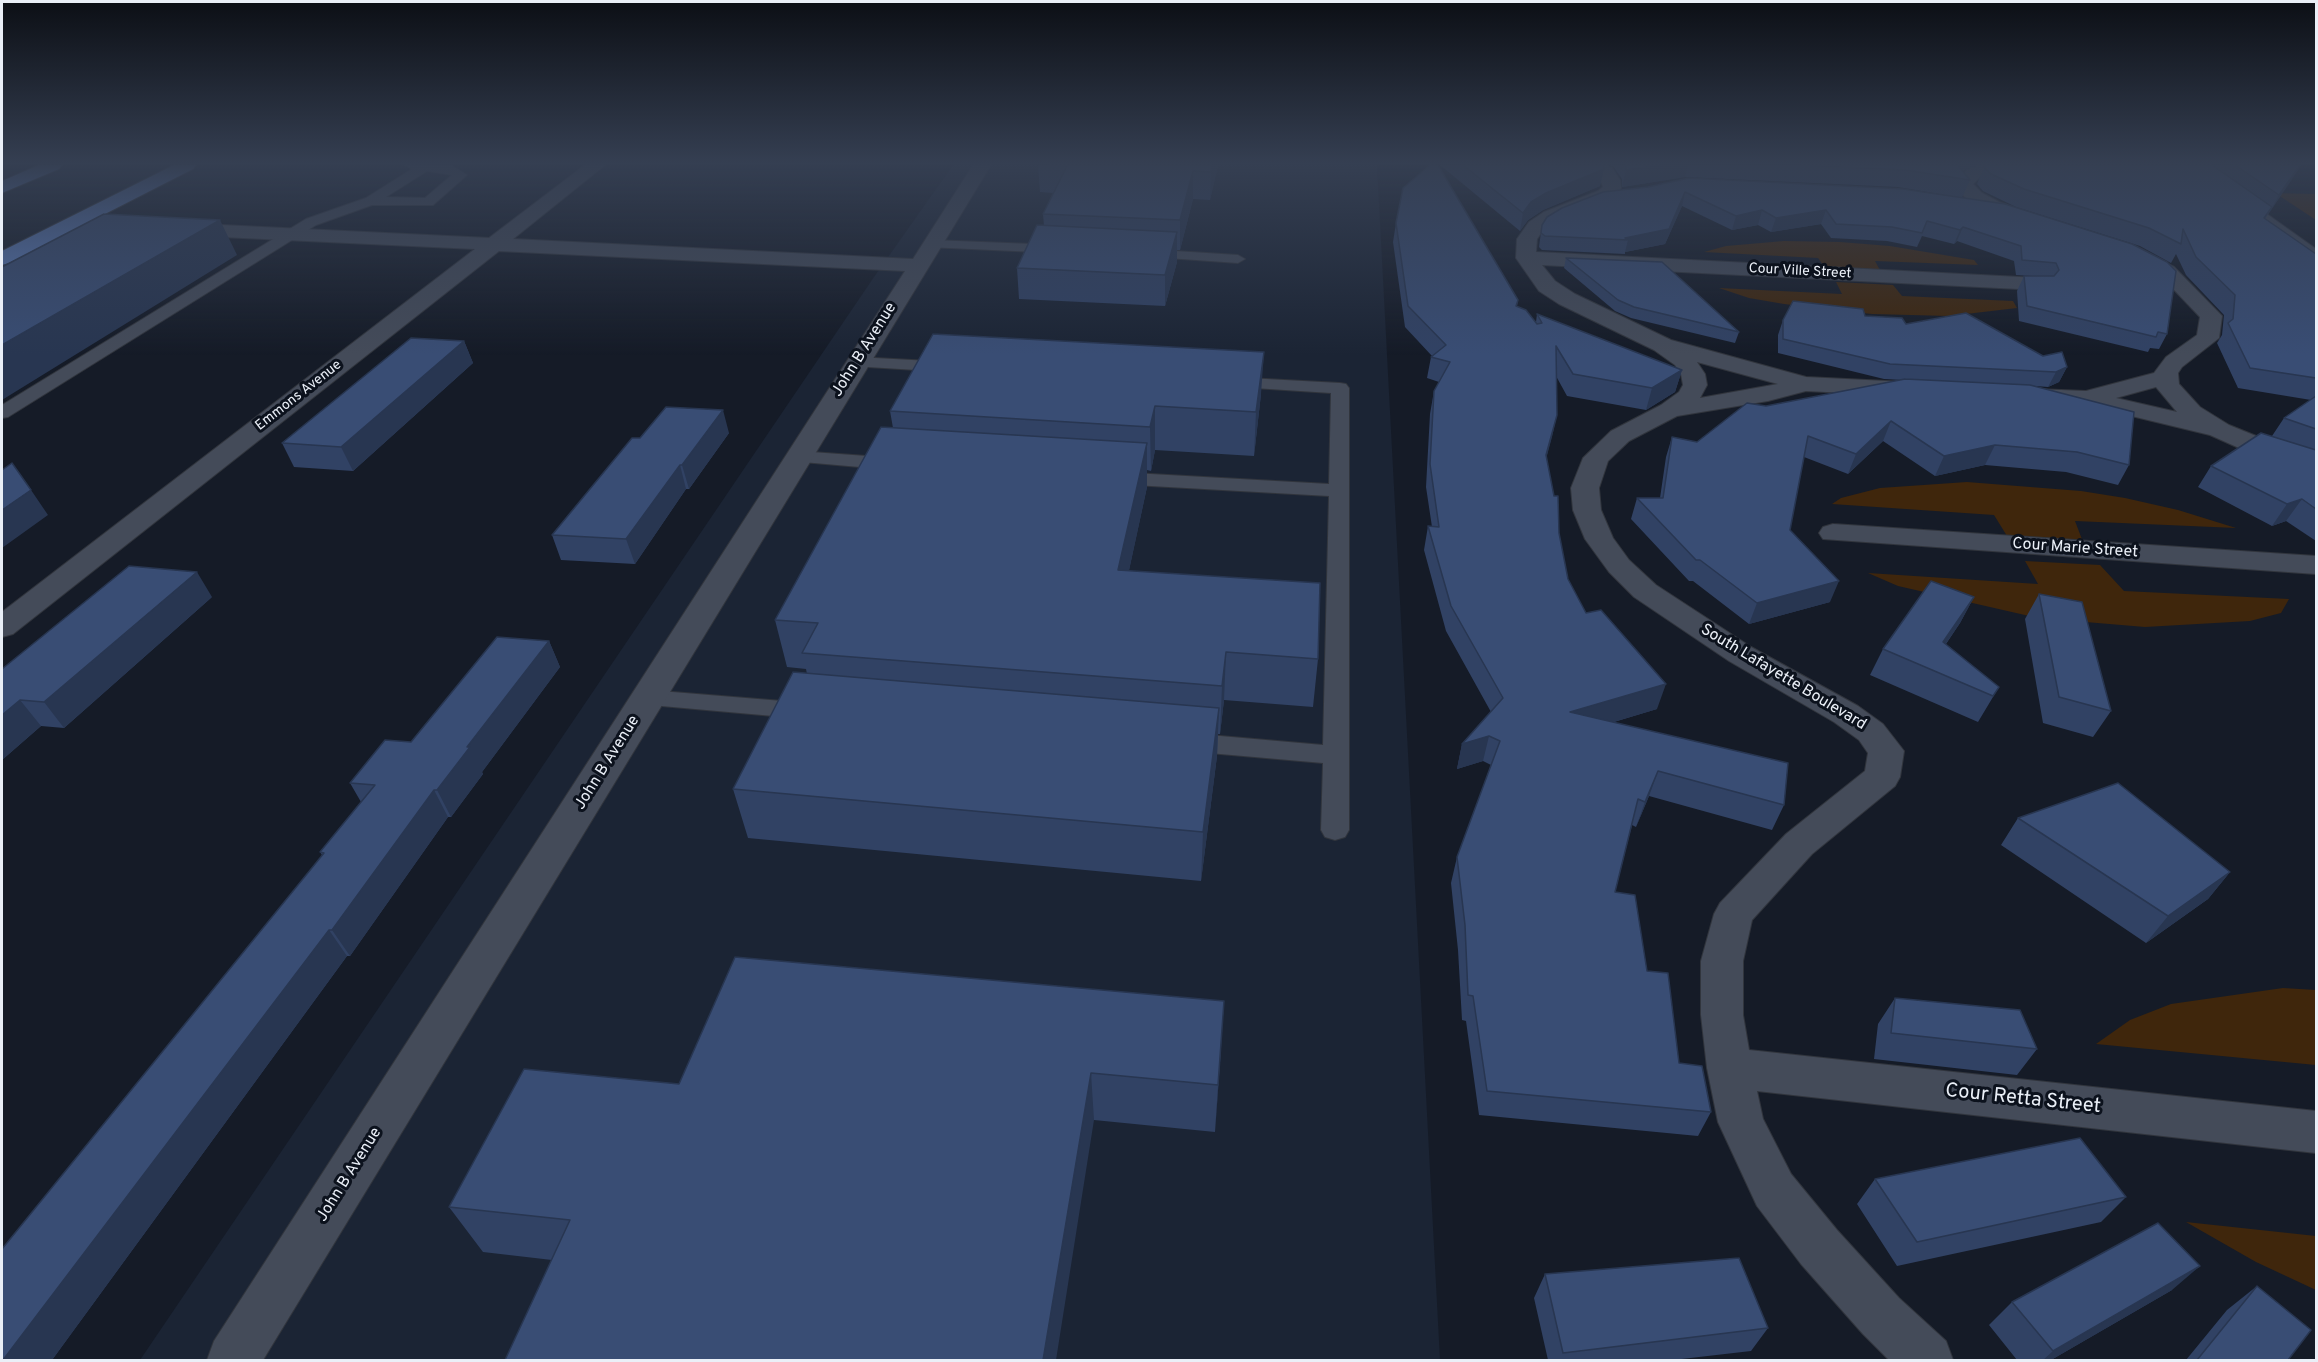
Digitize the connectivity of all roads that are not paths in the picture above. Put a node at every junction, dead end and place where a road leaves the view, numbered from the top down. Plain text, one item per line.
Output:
1 (62, 229) edge
2 (171, 229) edge
3 (303, 229) edge
4 (513, 229) edge
5 (941, 229) edge
6 (1534, 229) edge
7 (2279, 229) edge
8 (292, 235) junction
9 (492, 245) junction
10 (2112, 245) edge
11 (1073, 250) edge
12 (1130, 252) edge
13 (925, 254) junction
14 (2316, 255) edge
15 (1526, 258) junction
16 (2, 259) edge
17 (1238, 259) dead end
18 (2039, 284) edge
19 (1662, 345) junction
20 (857, 362) junction
21 (971, 369) edge
22 (2166, 377) junction
23 (1209, 381) edge
24 (1806, 384) junction
25 (1936, 391) edge
26 (2018, 395) edge
27 (2086, 398) junction
28 (1670, 410) junction
29 (2, 413) edge
30 (2220, 430) junction
31 (798, 457) junction
32 (912, 465) edge
33 (2316, 466) edge
34 (1101, 477) edge
35 (1340, 491) junction
36 (1833, 533) dead end
37 (2316, 565) edge
38 (2, 627) edge
39 (648, 698) junction
40 (834, 713) edge
41 (1161, 740) edge
42 (1337, 755) junction
43 (1335, 830) dead end
44 (1729, 1068) junction
45 (2316, 1132) edge
46 (233, 1360) edge
47 (1927, 1360) edge

1 - 16 highway
2 - 8 street
3 - 8 lane
4 - 9 street, Emmons Avenue
5 - 13 street, John B Avenue
6 - 15 street
7 - 14 lane
8 - 9 street
8 - 29 lane
9 - 13 street
9 - 38 street, Emmons Avenue
10 - 22 street
11 - 13 lane
12 - 17 lane
13 - 20 street, John B Avenue
15 - 18 street, Cour Ville Street
15 - 19 street, South Lafayette Boulevard
19 - 24 street
19 - 28 street, South Lafayette Boulevard
20 - 21 lane
20 - 31 street, John B Avenue
22 - 27 street
22 - 30 street
23 - 35 lane
24 - 25 street
24 - 28 street
26 - 27 street
27 - 30 street
28 - 44 street, South Lafayette Boulevard
30 - 33 street
31 - 32 lane
31 - 39 street, John B Avenue
34 - 35 lane
35 - 42 lane
36 - 37 street, Cour Marie Street
39 - 40 lane
39 - 46 street, John B Avenue
41 - 42 lane
42 - 43 lane
44 - 45 street, Cour Retta Street
44 - 47 street, South Lafayette Boulevard

